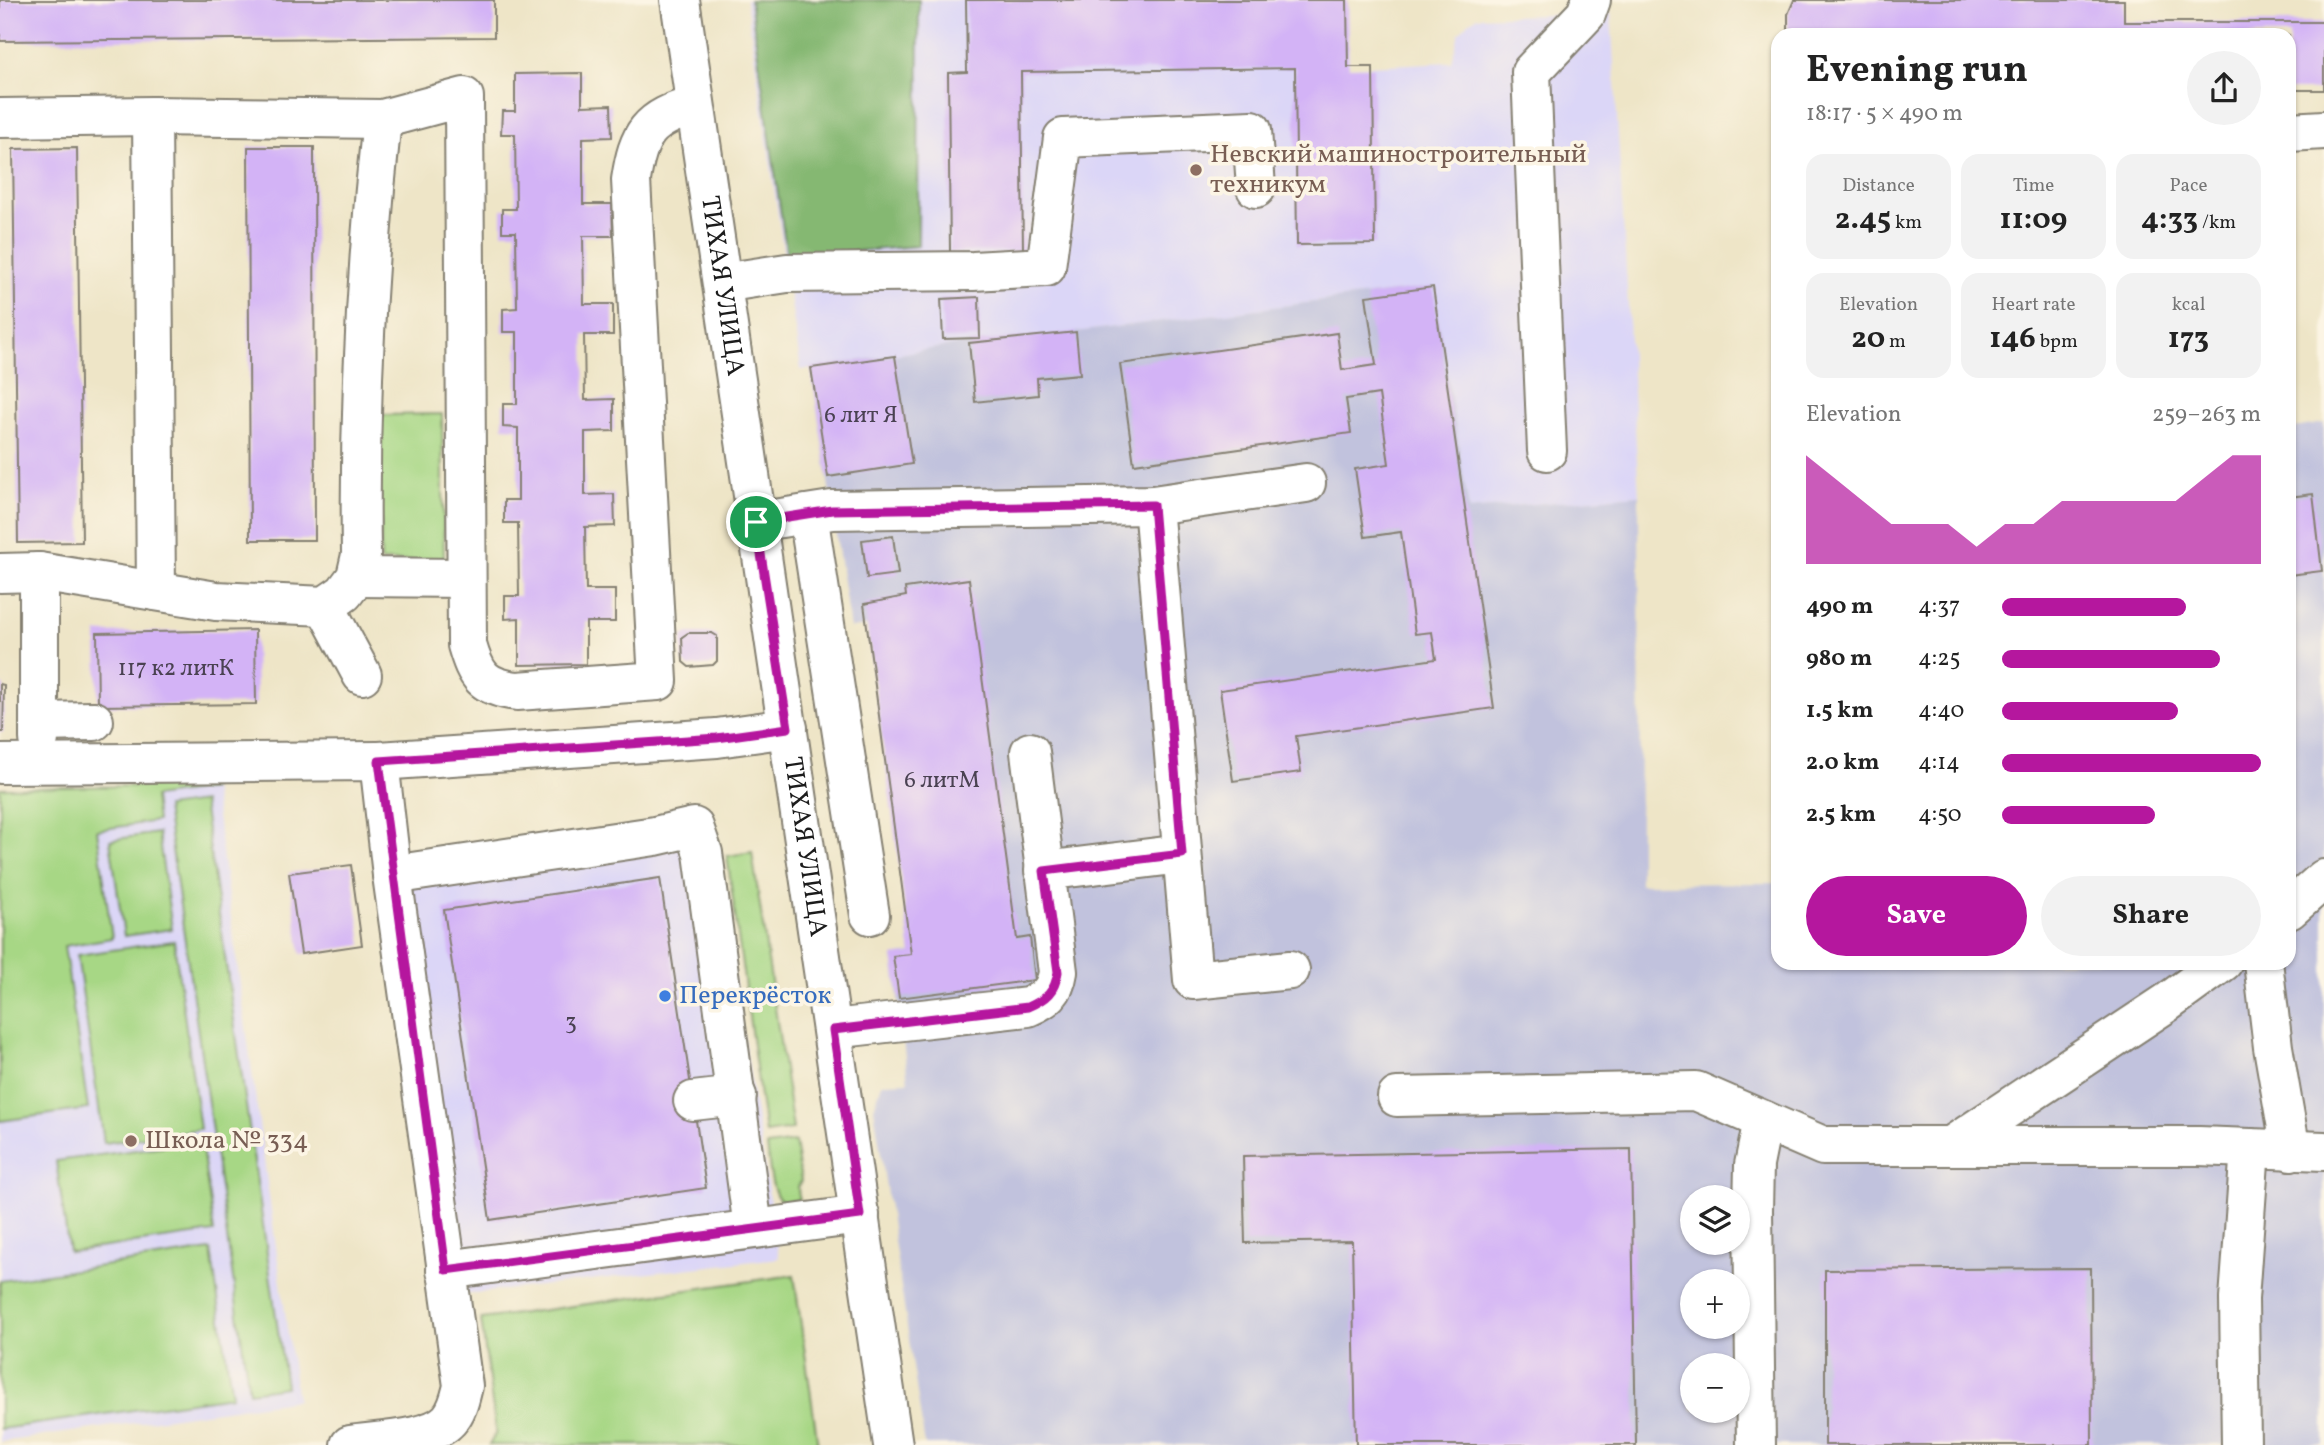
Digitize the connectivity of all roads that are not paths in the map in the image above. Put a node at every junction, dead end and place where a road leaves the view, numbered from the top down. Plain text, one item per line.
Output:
1 (680, 0) edge
2 (1591, 0) edge
3 (694, 106) junction
4 (152, 116) junction
5 (0, 118) edge
6 (382, 119) junction
7 (2324, 130) edge
8 (2296, 132) edge
9 (1256, 188) dead end
10 (722, 283) junction
11 (1547, 451) dead end
12 (1306, 483) dead end
13 (1153, 505) junction
14 (808, 514) junction
15 (756, 522) junction
16 (39, 572) junction
17 (0, 573) edge
18 (356, 577) junction
19 (466, 578) junction
20 (156, 591) junction
21 (325, 606) junction
22 (362, 675) dead end
23 (94, 721) dead end
24 (788, 728) junction
25 (1030, 752) dead end
26 (379, 761) junction
27 (0, 764) edge
28 (1182, 854) junction
29 (1044, 871) junction
30 (392, 875) junction
31 (2324, 879) edge
32 (2296, 904) edge
33 (870, 915) dead end
34 (1290, 970) dead end
35 (2212, 970) edge
36 (2264, 970) edge
37 (833, 1030) junction
38 (1397, 1097) dead end
39 (738, 1109) junction
40 (695, 1114) dead end
41 (1763, 1121) junction
42 (1951, 1146) junction
43 (2249, 1149) junction
44 (2308, 1151) edge
45 (860, 1215) junction
46 (753, 1228) junction
47 (446, 1270) junction
48 (349, 1445) edge
49 (893, 1445) edge
50 (1756, 1445) edge
51 (2241, 1445) edge

1 - 3 street, ТИХАЯ УЛИЦА
2 - 11 street
3 - 10 street, ТИХАЯ УЛИЦА
3 - 19 street
4 - 5 street
4 - 6 street
4 - 20 street
6 - 18 street
6 - 19 street
7 - 8 street
9 - 10 street
10 - 15 street, ТИХАЯ УЛИЦА
12 - 13 street
13 - 14 street
13 - 28 street
14 - 15 street
14 - 33 street
15 - 24 street, ТИХАЯ УЛИЦА
16 - 17 street
16 - 20 street
16 - 23 street
18 - 19 street
18 - 21 street
20 - 21 street
21 - 22 street
24 - 26 street
24 - 37 street, ТИХАЯ УЛИЦА
25 - 29 street
26 - 27 street
26 - 30 street
28 - 29 street
28 - 34 street
29 - 37 street
30 - 39 street
30 - 47 street
31 - 32 street
35 - 42 street
36 - 44 street
37 - 45 street, ТИХАЯ УЛИЦА
38 - 41 street
39 - 40 street
39 - 46 street
41 - 42 street
41 - 50 street
42 - 43 street
43 - 44 street
43 - 51 street
45 - 46 street
45 - 49 street, ТИХАЯ УЛИЦА
46 - 47 street
47 - 48 street

